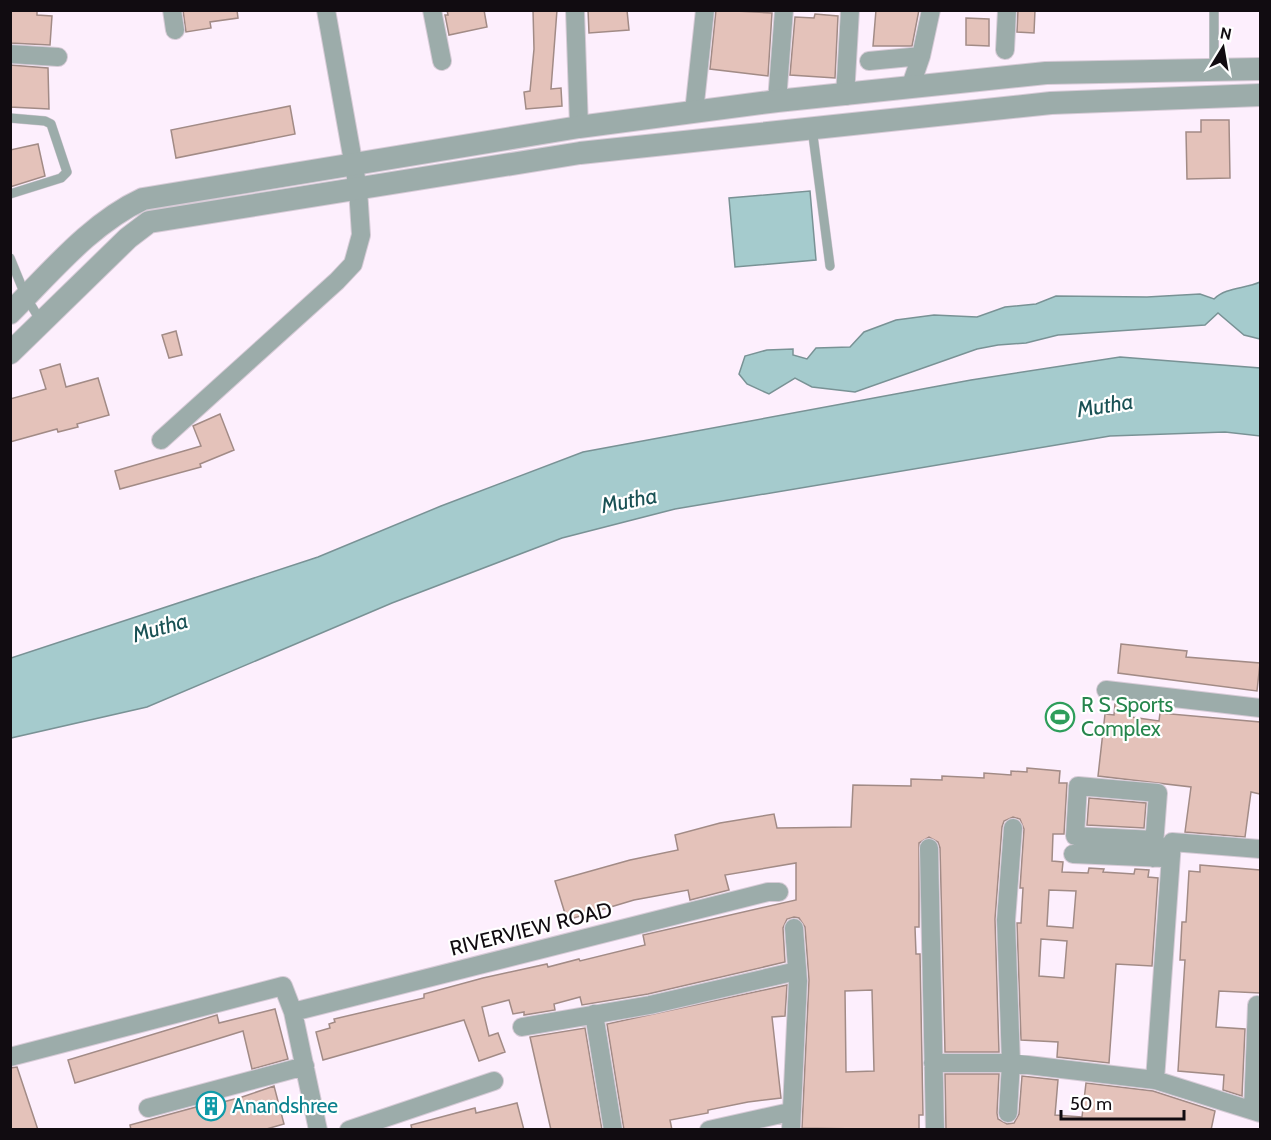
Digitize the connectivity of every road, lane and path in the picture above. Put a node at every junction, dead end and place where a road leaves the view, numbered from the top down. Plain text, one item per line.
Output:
1 (172, 10) edge
2 (326, 10) edge
3 (432, 10) edge
4 (575, 10) edge
5 (705, 10) edge
6 (784, 10) edge
7 (850, 10) edge
8 (931, 10) edge
9 (1007, 10) edge
10 (1215, 10) edge
11 (176, 30) dead end
12 (1005, 50) dead end
13 (10, 54) edge
14 (921, 56) junction
15 (58, 57) dead end
16 (442, 61) dead end
17 (869, 61) dead end
18 (1260, 69) edge
19 (1214, 72) junction
20 (910, 88) junction
21 (1260, 95) edge
22 (844, 96) junction
23 (777, 101) junction
24 (694, 112) junction
25 (10, 118) edge
26 (579, 127) junction
27 (812, 129) junction
28 (353, 164) junction
29 (358, 189) junction
30 (10, 194) edge
31 (10, 258) edge
32 (830, 266) dead end
33 (18, 305) edge
34 (42, 323) junction
35 (10, 353) edge
36 (161, 440) dead end
37 (1106, 690) dead end
38 (1260, 708) edge
39 (1013, 828) dead end
40 (1088, 836) junction
41 (929, 848) dead end
42 (1260, 849) edge
43 (1160, 852) junction
44 (779, 892) dead end
45 (794, 928) dead end
46 (797, 970) junction
47 (1257, 1005) dead end
48 (293, 1012) junction
49 (594, 1014) junction
50 (522, 1027) dead end
51 (10, 1057) edge
52 (933, 1063) junction
53 (1011, 1063) junction
54 (304, 1066) junction
55 (1155, 1080) junction
56 (494, 1081) dead end
57 (148, 1108) dead end
58 (1257, 1112) edge
59 (1008, 1113) dead end
60 (790, 1121) edge
61 (318, 1130) edge
62 (349, 1130) edge
63 (613, 1130) edge
64 (709, 1130) edge
65 (935, 1130) edge

1 - 11 street
2 - 28 street
3 - 16 street
4 - 26 street
5 - 24 street
6 - 23 street
7 - 22 street
8 - 14 street
9 - 12 street
10 - 19 lane
13 - 15 street
14 - 17 street
14 - 20 street
18 - 19 street
19 - 20 street
20 - 22 street
21 - 27 street
22 - 23 street
23 - 24 street
24 - 26 street
25 - 30 lane
26 - 28 street
27 - 29 street
27 - 32 lane
28 - 29 street
28 - 33 street
29 - 34 street
29 - 36 street
31 - 33 lane
33 - 34 lane
34 - 35 street
37 - 38 street
39 - 53 street
40 - 43 street
40 - 43 street
40 - 43 street
41 - 52 street
42 - 43 street
43 - 55 street
44 - 48 street, RIVERVIEW ROAD
45 - 46 street
46 - 49 street
46 - 60 street
47 - 58 street
48 - 51 street
48 - 54 street
49 - 50 street
49 - 63 street
52 - 53 street
52 - 65 street
53 - 55 street
53 - 59 street
54 - 57 street
54 - 61 street
55 - 58 street
56 - 62 street
60 - 64 street

